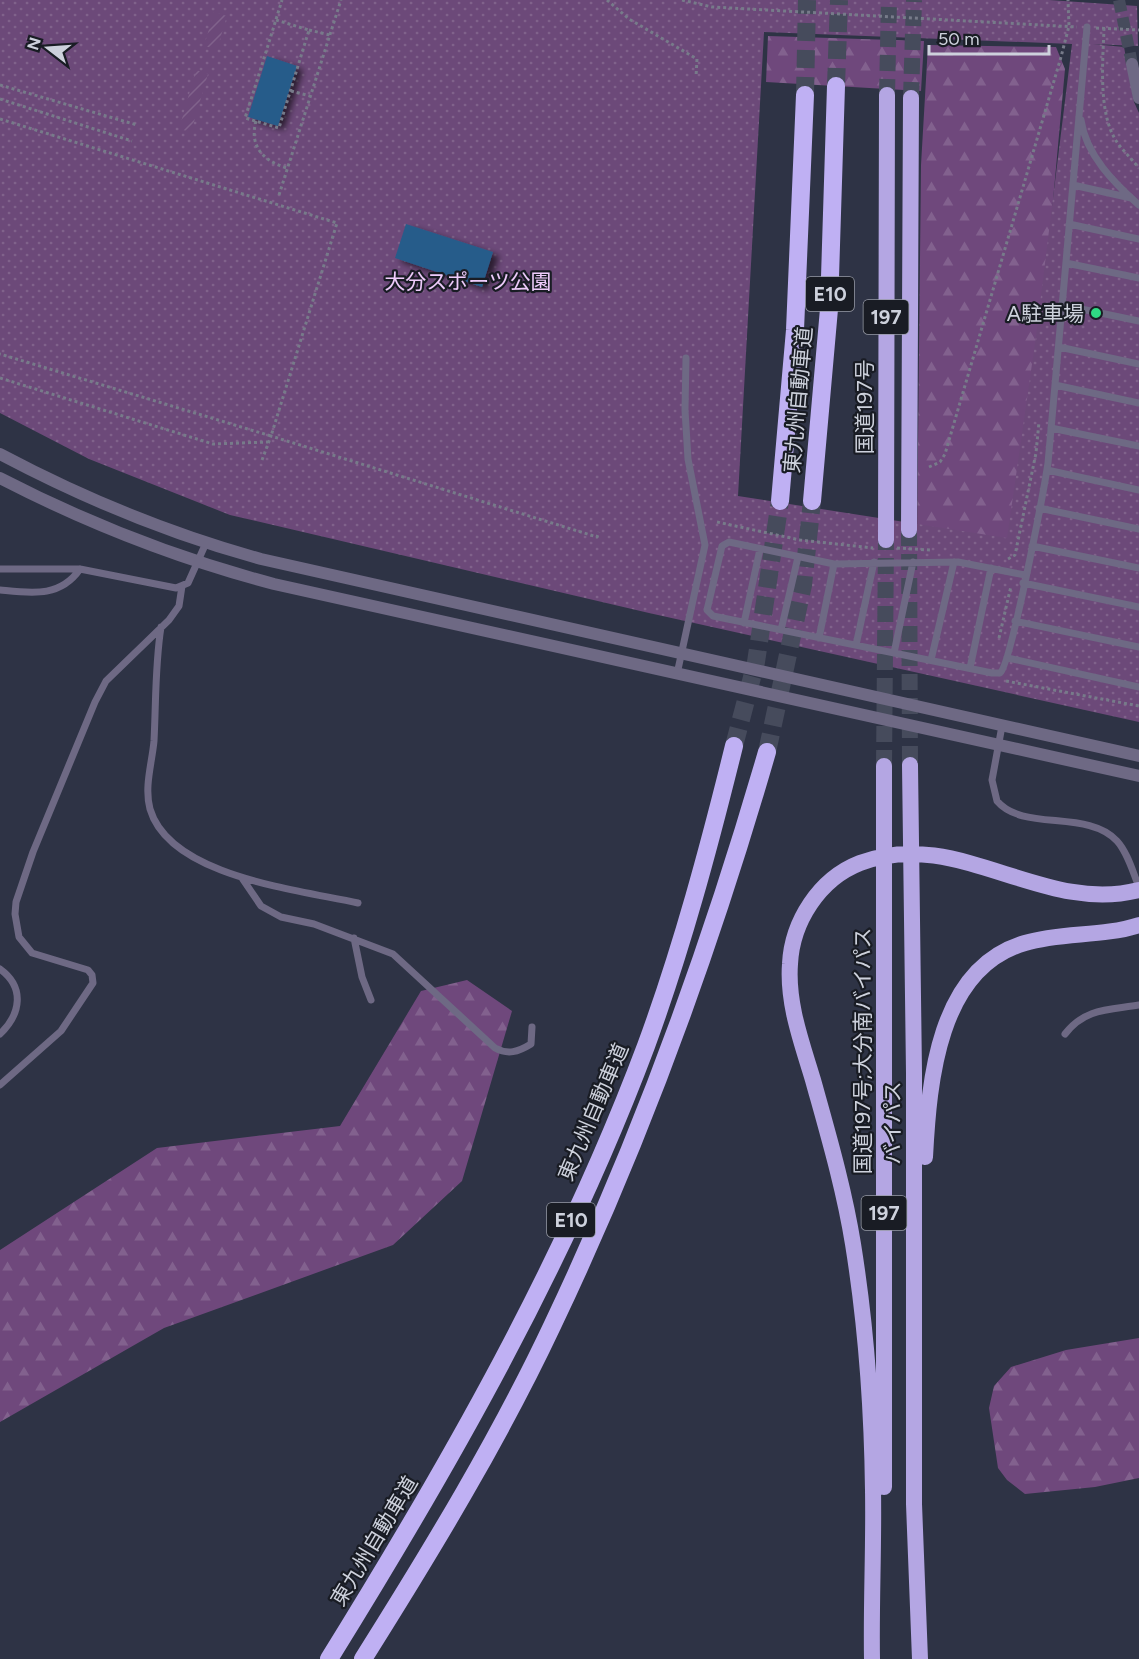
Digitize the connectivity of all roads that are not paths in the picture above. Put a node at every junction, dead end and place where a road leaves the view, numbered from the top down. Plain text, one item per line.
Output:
1 (1083, 27) road end
2 (1132, 64) tunnel mouth
3 (836, 86) tunnel mouth
4 (805, 95) tunnel mouth
5 (887, 95) tunnel mouth
6 (911, 98) tunnel mouth
7 (1139, 98) edge
8 (1079, 112) junction
9 (1073, 185) junction
10 (1131, 198) junction
11 (1139, 205) edge
12 (1069, 224) junction
13 (1139, 239) edge
14 (1066, 263) junction
15 (1139, 278) edge
16 (1062, 305) junction
17 (1139, 321) edge
18 (1059, 347) junction
19 (686, 358) dead end
20 (1139, 364) edge
21 (1055, 385) junction
22 (1139, 403) edge
23 (1052, 428) junction
24 (1139, 446) edge
25 (0, 454) edge
26 (1047, 470) junction
27 (0, 478) edge
28 (1139, 490) edge
29 (780, 501) tunnel mouth
30 (812, 501) tunnel mouth
31 (1039, 508) junction
32 (1139, 529) edge
33 (909, 530) tunnel mouth
34 (206, 543) junction
35 (705, 545) junction
36 (888, 545) tunnel mouth
37 (1032, 546) junction
38 (721, 548) junction
39 (760, 549) junction
40 (798, 557) junction
41 (198, 562) junction
42 (874, 562) junction
43 (913, 562) junction
44 (954, 562) junction
45 (834, 564) junction
46 (0, 568) edge
47 (991, 568) junction
48 (1139, 568) edge
49 (80, 569) junction
50 (1024, 579) junction
51 (182, 586) junction
52 (0, 590) edge
53 (1139, 607) edge
54 (1015, 621) junction
55 (744, 623) junction
56 (161, 627) junction
57 (781, 630) junction
58 (819, 638) junction
59 (856, 645) junction
60 (1139, 647) edge
61 (894, 653) junction
62 (681, 655) junction
63 (1008, 658) junction
64 (931, 660) junction
65 (970, 668) junction
66 (676, 674) junction
67 (1139, 687) edge
68 (1002, 726) junction
69 (998, 745) junction
70 (734, 746) tunnel mouth
71 (767, 752) tunnel mouth
72 (1139, 756) edge
73 (910, 765) tunnel mouth
74 (884, 766) tunnel mouth
75 (1139, 776) edge
76 (242, 878) junction
77 (1137, 884) edge
78 (358, 903) dead end
79 (1139, 925) edge
80 (354, 938) junction
81 (0, 969) edge
82 (371, 1000) dead end
83 (1139, 1005) edge
84 (532, 1027) dead end
85 (0, 1034) edge
86 (1065, 1034) dead end
87 (0, 1085) edge
88 (914, 1445) junction
89 (329, 1659) edge
90 (363, 1659) edge
91 (872, 1659) edge
92 (882, 1659) edge
93 (920, 1659) edge

1 - 8 lane
2 - 7 street
3 - 30 highway, 東九州自動車道 / E10
4 - 29 highway, 東九州自動車道 / E10
5 - 36 highway, 国道197号 / 197
6 - 33 highway, 197
8 - 9 lane
8 - 10 lane
9 - 10 lane
9 - 12 lane
10 - 11 lane
12 - 13 lane
12 - 14 lane
14 - 15 lane
14 - 16 lane
16 - 17 lane
16 - 18 lane
18 - 20 lane
18 - 21 lane
19 - 35 lane
21 - 22 lane
21 - 23 lane
23 - 24 lane
23 - 26 lane
25 - 34 street
26 - 28 lane
26 - 31 lane
27 - 41 street
31 - 32 lane
31 - 37 lane
34 - 41 lane
34 - 62 street
35 - 38 lane
35 - 62 lane
37 - 48 lane
37 - 50 lane
38 - 39 lane
38 - 55 lane
39 - 40 lane
39 - 55 lane
40 - 45 lane
40 - 57 lane
41 - 51 lane
41 - 66 street
42 - 43 lane
42 - 45 lane
42 - 59 lane
43 - 44 lane
43 - 61 lane
44 - 47 lane
44 - 64 lane
45 - 58 lane
46 - 49 lane
47 - 50 lane
47 - 65 lane
49 - 51 lane
49 - 52 lane
50 - 53 lane
50 - 54 lane
51 - 56 lane
54 - 60 lane
54 - 63 lane
55 - 57 lane
56 - 76 lane
56 - 87 lane
57 - 58 lane
58 - 59 lane
59 - 61 lane
61 - 64 lane
62 - 66 lane
62 - 68 street
63 - 65 lane
63 - 67 lane
64 - 65 lane
66 - 69 street
68 - 69 lane
68 - 72 street
69 - 75 street
69 - 77 lane
70 - 89 highway, 東九州自動車道 / E10
71 - 90 highway, E10
73 - 88 highway, バイパス / 197
74 - 92 highway, 国道197号;大分南バイパス / 197
76 - 78 lane
76 - 80 lane
77 - 91 highway
79 - 88 highway
80 - 82 lane
80 - 84 lane
81 - 85 lane
83 - 86 lane
88 - 93 highway, バイパス / 197

